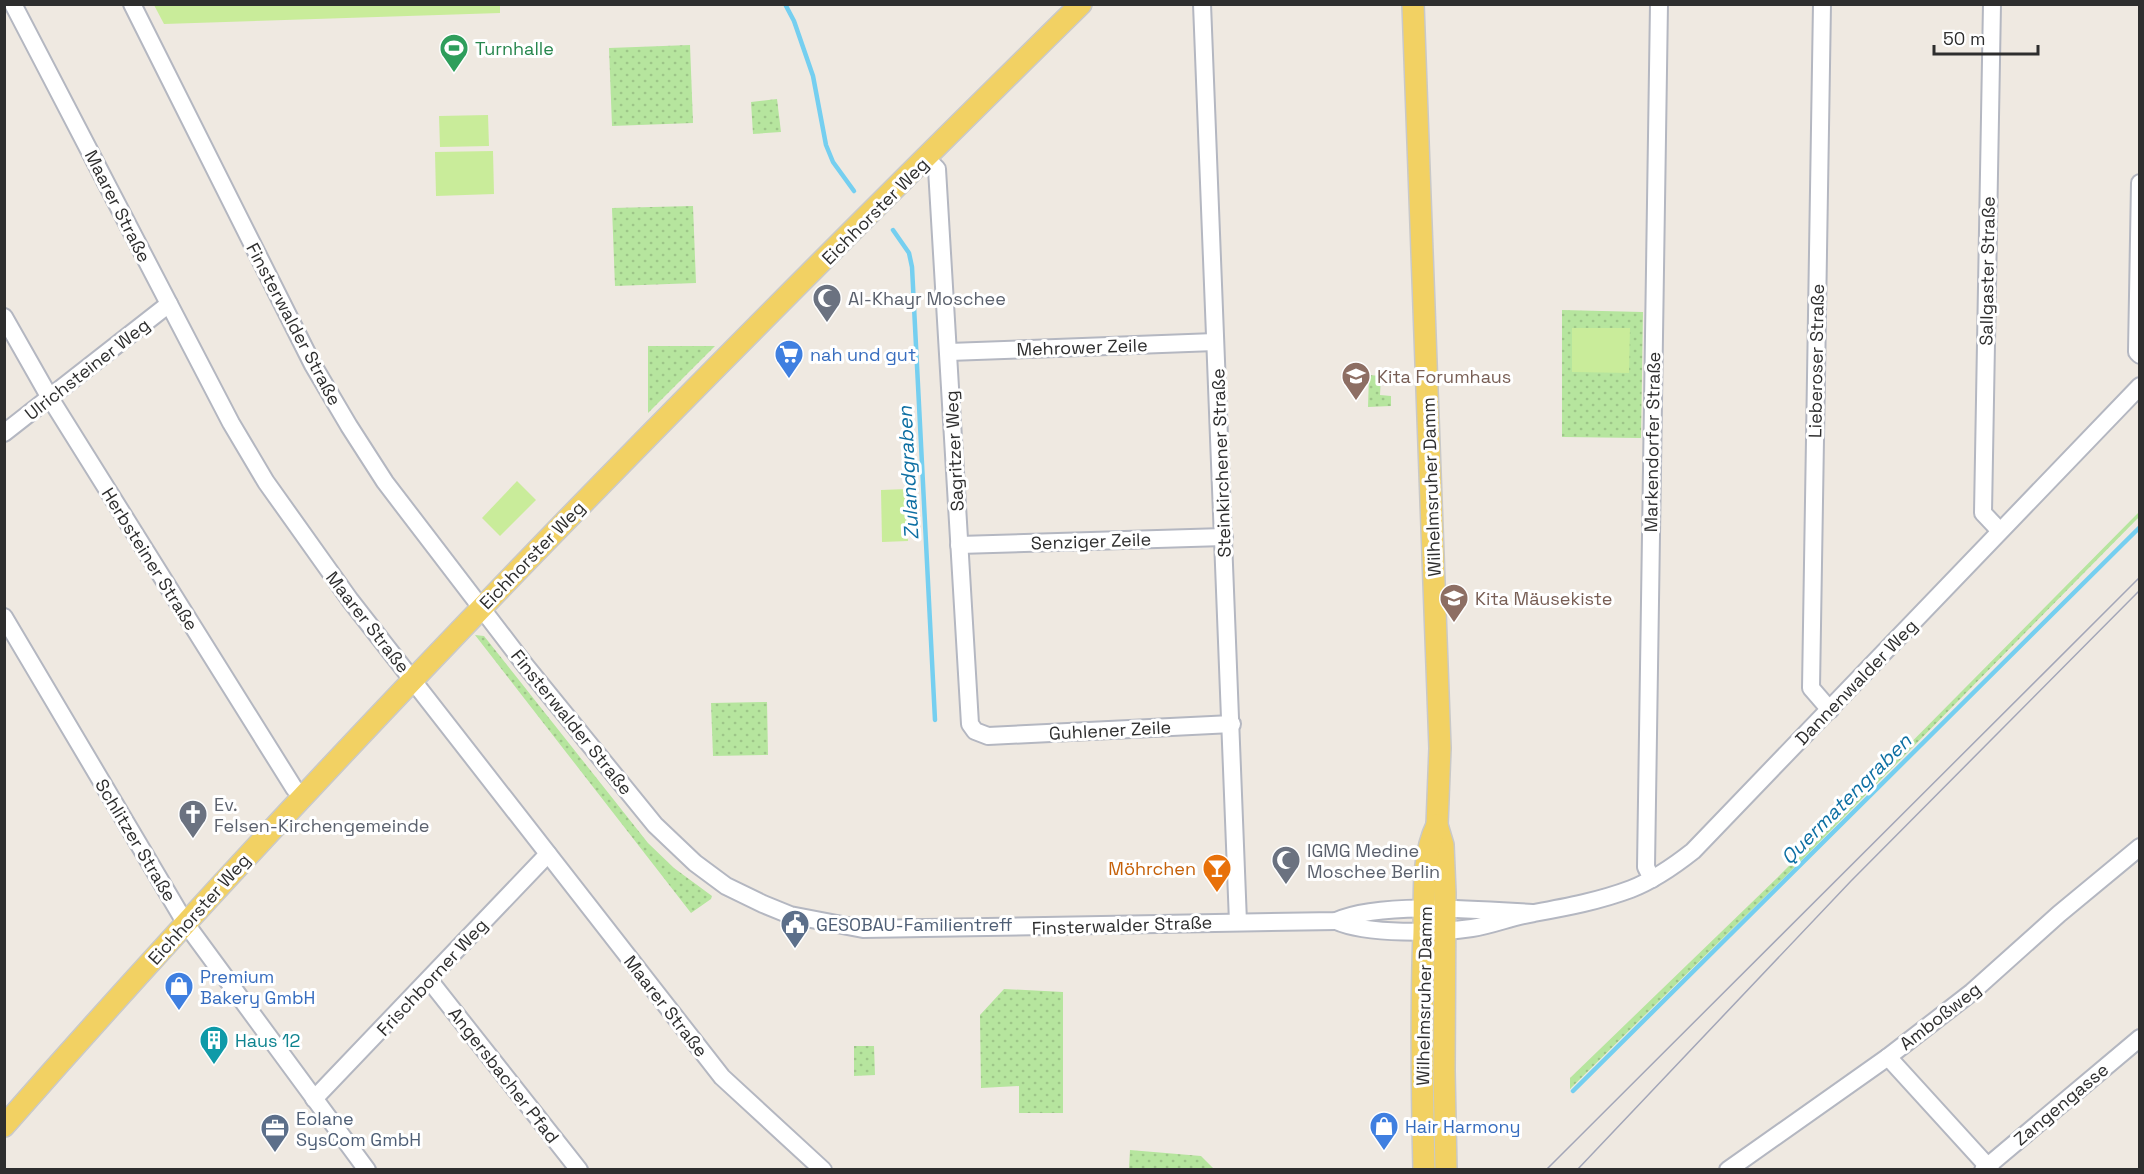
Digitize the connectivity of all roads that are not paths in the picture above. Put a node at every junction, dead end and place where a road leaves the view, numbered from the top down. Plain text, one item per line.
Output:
1 (13, 4) edge
2 (132, 4) edge
3 (1081, 4) edge
4 (1202, 4) edge
5 (1413, 4) edge
6 (1659, 4) edge
7 (1822, 4) edge
8 (1992, 4) edge
9 (927, 159) junction
10 (2139, 183) edge
11 (169, 304) junction
12 (4, 317) edge
13 (1215, 342) junction
14 (949, 352) junction
15 (2139, 355) edge
16 (2139, 386) edge
17 (50, 398) junction
18 (4, 433) edge
19 (2000, 531) junction
20 (1224, 537) junction
21 (959, 545) junction
22 (482, 607) junction
23 (4, 617) edge
24 (412, 679) junction
25 (1830, 710) junction
26 (1232, 724) junction
27 (988, 736) joint
28 (302, 796) junction
29 (2139, 847) edge
30 (548, 854) junction
31 (1652, 879) junction
32 (1435, 920) junction
33 (1238, 922) junction
34 (186, 924) junction
35 (430, 981) junction
36 (2139, 1038) edge
37 (1888, 1057) junction
38 (315, 1099) junction
39 (8, 1116) edge
40 (813, 1167) edge
41 (1987, 1168) edge
42 (366, 1170) edge
43 (579, 1170) edge
44 (1424, 1170) edge
45 (1446, 1170) edge
46 (1728, 1170) edge

1 - 11 street, Maarer Straße
2 - 22 street, Finsterwalder Straße
3 - 9 main road, Eichhorster Weg
4 - 13 street, Steinkirchener Straße
5 - 32 main road, Wilhelmsruher Damm
6 - 31 street, Markendorfer Straße
7 - 25 street, Lieberoser Straße
8 - 19 street, Sallgaster Straße
9 - 14 street, Sagritzer Weg
9 - 22 main road, Eichhorster Weg
10 - 15 street
11 - 17 street, Ulrichsteiner Weg
11 - 24 street, Maarer Straße
12 - 17 street, Herbsteiner Straße
13 - 14 street, Mehrower Zeile
13 - 20 street, Steinkirchener Straße
14 - 21 street, Sagritzer Weg
16 - 19 street, Dannenwalder Weg
17 - 18 street, Ulrichsteiner Weg
17 - 28 street, Herbsteiner Straße
19 - 25 street, Dannenwalder Weg
20 - 21 street, Senziger Zeile
20 - 26 street, Steinkirchener Straße
21 - 27 street, Sagritzer Weg
22 - 24 main road, Eichhorster Weg
22 - 33 street, Finsterwalder Straße
23 - 34 street, Schlitzer Straße
24 - 28 main road, Eichhorster Weg
24 - 30 street, Maarer Straße
25 - 31 street, Dannenwalder Weg
26 - 27 street, Guhlener Zeile
26 - 33 street, Steinkirchener Straße
28 - 34 main road, Eichhorster Weg
29 - 37 street, Amboßweg
30 - 35 street, Frischborner Weg
30 - 40 street, Maarer Straße
31 - 32 street, Dannenwalder Weg
32 - 33 street, Finsterwalder Straße
32 - 44 main road, Wilhelmsruher Damm
32 - 45 main road, Wilhelmsruher Damm
34 - 38 street, Schlitzer Straße
34 - 39 main road, Eichhorster Weg
35 - 38 street, Frischborner Weg
35 - 43 street, Angersbacher Pfad
36 - 41 street, Zangengasse
37 - 41 street
37 - 46 street, Amboßweg
38 - 42 street, Schlitzer Straße

